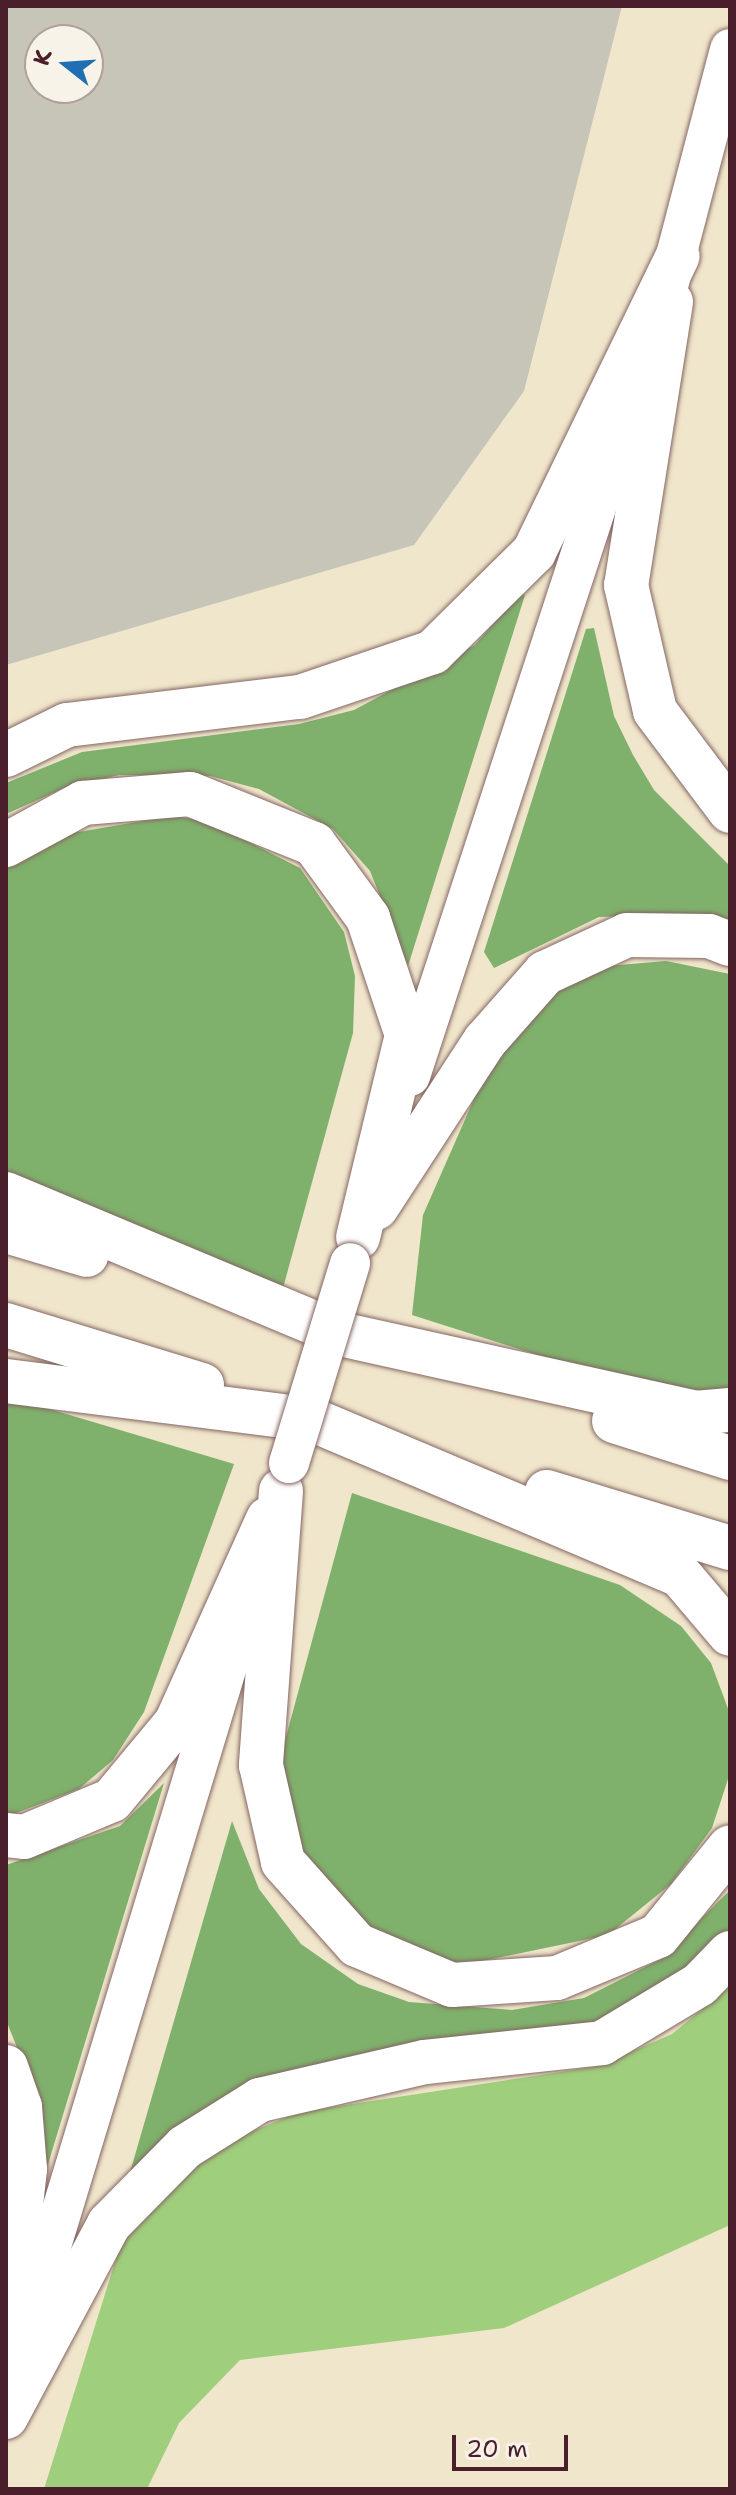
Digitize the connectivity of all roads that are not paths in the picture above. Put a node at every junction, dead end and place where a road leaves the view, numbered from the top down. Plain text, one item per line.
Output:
1 (730, 49) edge
2 (678, 256) junction
3 (6, 755) edge
4 (730, 811) edge
5 (6, 845) edge
6 (730, 944) edge
7 (6, 1194) edge
8 (6, 1231) edge
9 (354, 1250) junction
10 (6, 1325) edge
11 (340, 1334) junction
12 (6, 1381) edge
13 (730, 1410) edge
14 (313, 1420) junction
15 (730, 1458) edge
16 (285, 1477) junction
17 (730, 1548) edge
18 (730, 1634) edge
19 (6, 1835) edge
20 (730, 1847) edge
21 (730, 1953) edge
22 (6, 2067) edge
23 (6, 2340) edge
24 (6, 2392) edge
25 (6, 2417) edge

1 - 2 street
2 - 3 highway
2 - 4 highway
2 - 9 street
5 - 9 highway
6 - 9 highway
7 - 11 highway
8 - 11 highway
9 - 16 street, bridge
10 - 14 highway
11 - 13 highway
11 - 15 highway
12 - 14 highway
14 - 17 highway
14 - 18 highway
16 - 19 highway
16 - 20 highway
16 - 24 street
21 - 25 highway
22 - 23 highway

